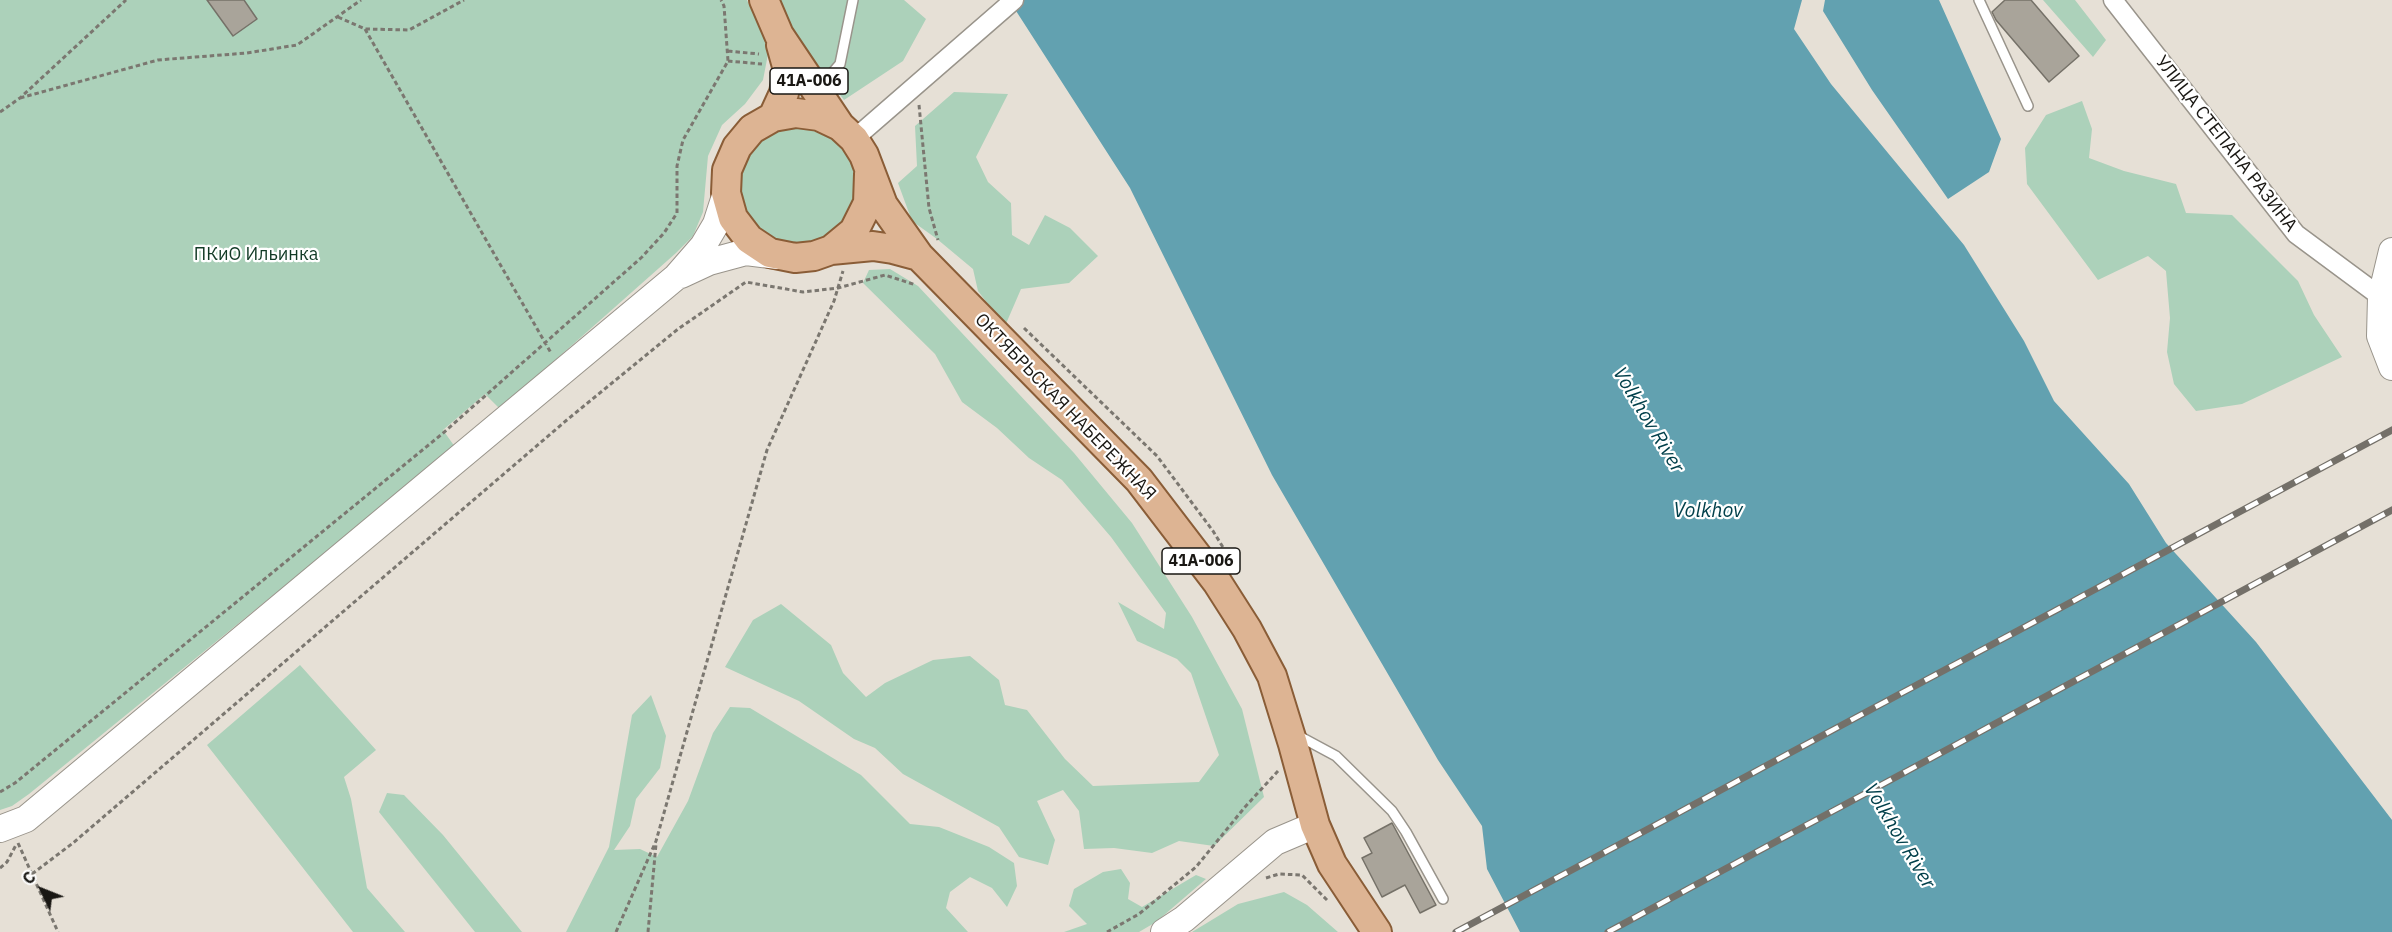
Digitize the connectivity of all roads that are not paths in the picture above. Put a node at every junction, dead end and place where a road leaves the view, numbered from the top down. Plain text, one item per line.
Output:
1 (764, 0) edge
2 (853, 0) edge
3 (1014, 0) edge
4 (1979, 0) edge
5 (2113, 0) edge
6 (775, 51) junction
7 (816, 91) junction
8 (2028, 106) dead end
9 (773, 117) junction
10 (847, 133) junction
11 (869, 173) junction
12 (726, 193) junction
13 (840, 249) junction
14 (929, 249) junction
15 (2392, 251) edge
16 (795, 258) junction
17 (675, 277) junction
18 (2380, 297) junction
19 (2392, 367) edge
20 (1289, 731) junction
21 (1315, 825) junction
22 (9, 833) edge
23 (1443, 899) dead end
24 (1164, 932) edge
25 (1377, 932) edge

1 - 6 main road, ОКТЯБРЬСКАЯ НАБЕРЕЖНАЯ / 41А-006
2 - 7 lane
3 - 10 street
4 - 8 lane
5 - 18 street, УЛИЦА СТЕПАНА РАЗИНА
6 - 7 main road, ОКТЯБРЬСКАЯ НАБЕРЕЖНАЯ / 41А-006
6 - 9 main road
7 - 10 main road, ОКТЯБРЬСКАЯ НАБЕРЕЖНАЯ / 41А-006
9 - 10 main road
9 - 12 main road
10 - 11 main road, ОКТЯБРЬСКАЯ НАБЕРЕЖНАЯ / 41А-006
11 - 13 main road
11 - 14 main road, ОКТЯБРЬСКАЯ НАБЕРЕЖНАЯ / 41А-006
12 - 16 main road
12 - 17 main road
13 - 14 main road
13 - 16 main road
14 - 20 main road, ОКТЯБРЬСКАЯ НАБЕРЕЖНАЯ / 41А-006
15 - 18 main road
16 - 17 main road
17 - 22 main road
18 - 19 main road
20 - 21 main road, ОКТЯБРЬСКАЯ НАБЕРЕЖНАЯ / 41А-006
20 - 23 lane
21 - 24 main road
21 - 25 main road, ОКТЯБРЬСКАЯ НАБЕРЕЖНАЯ / 41А-006

